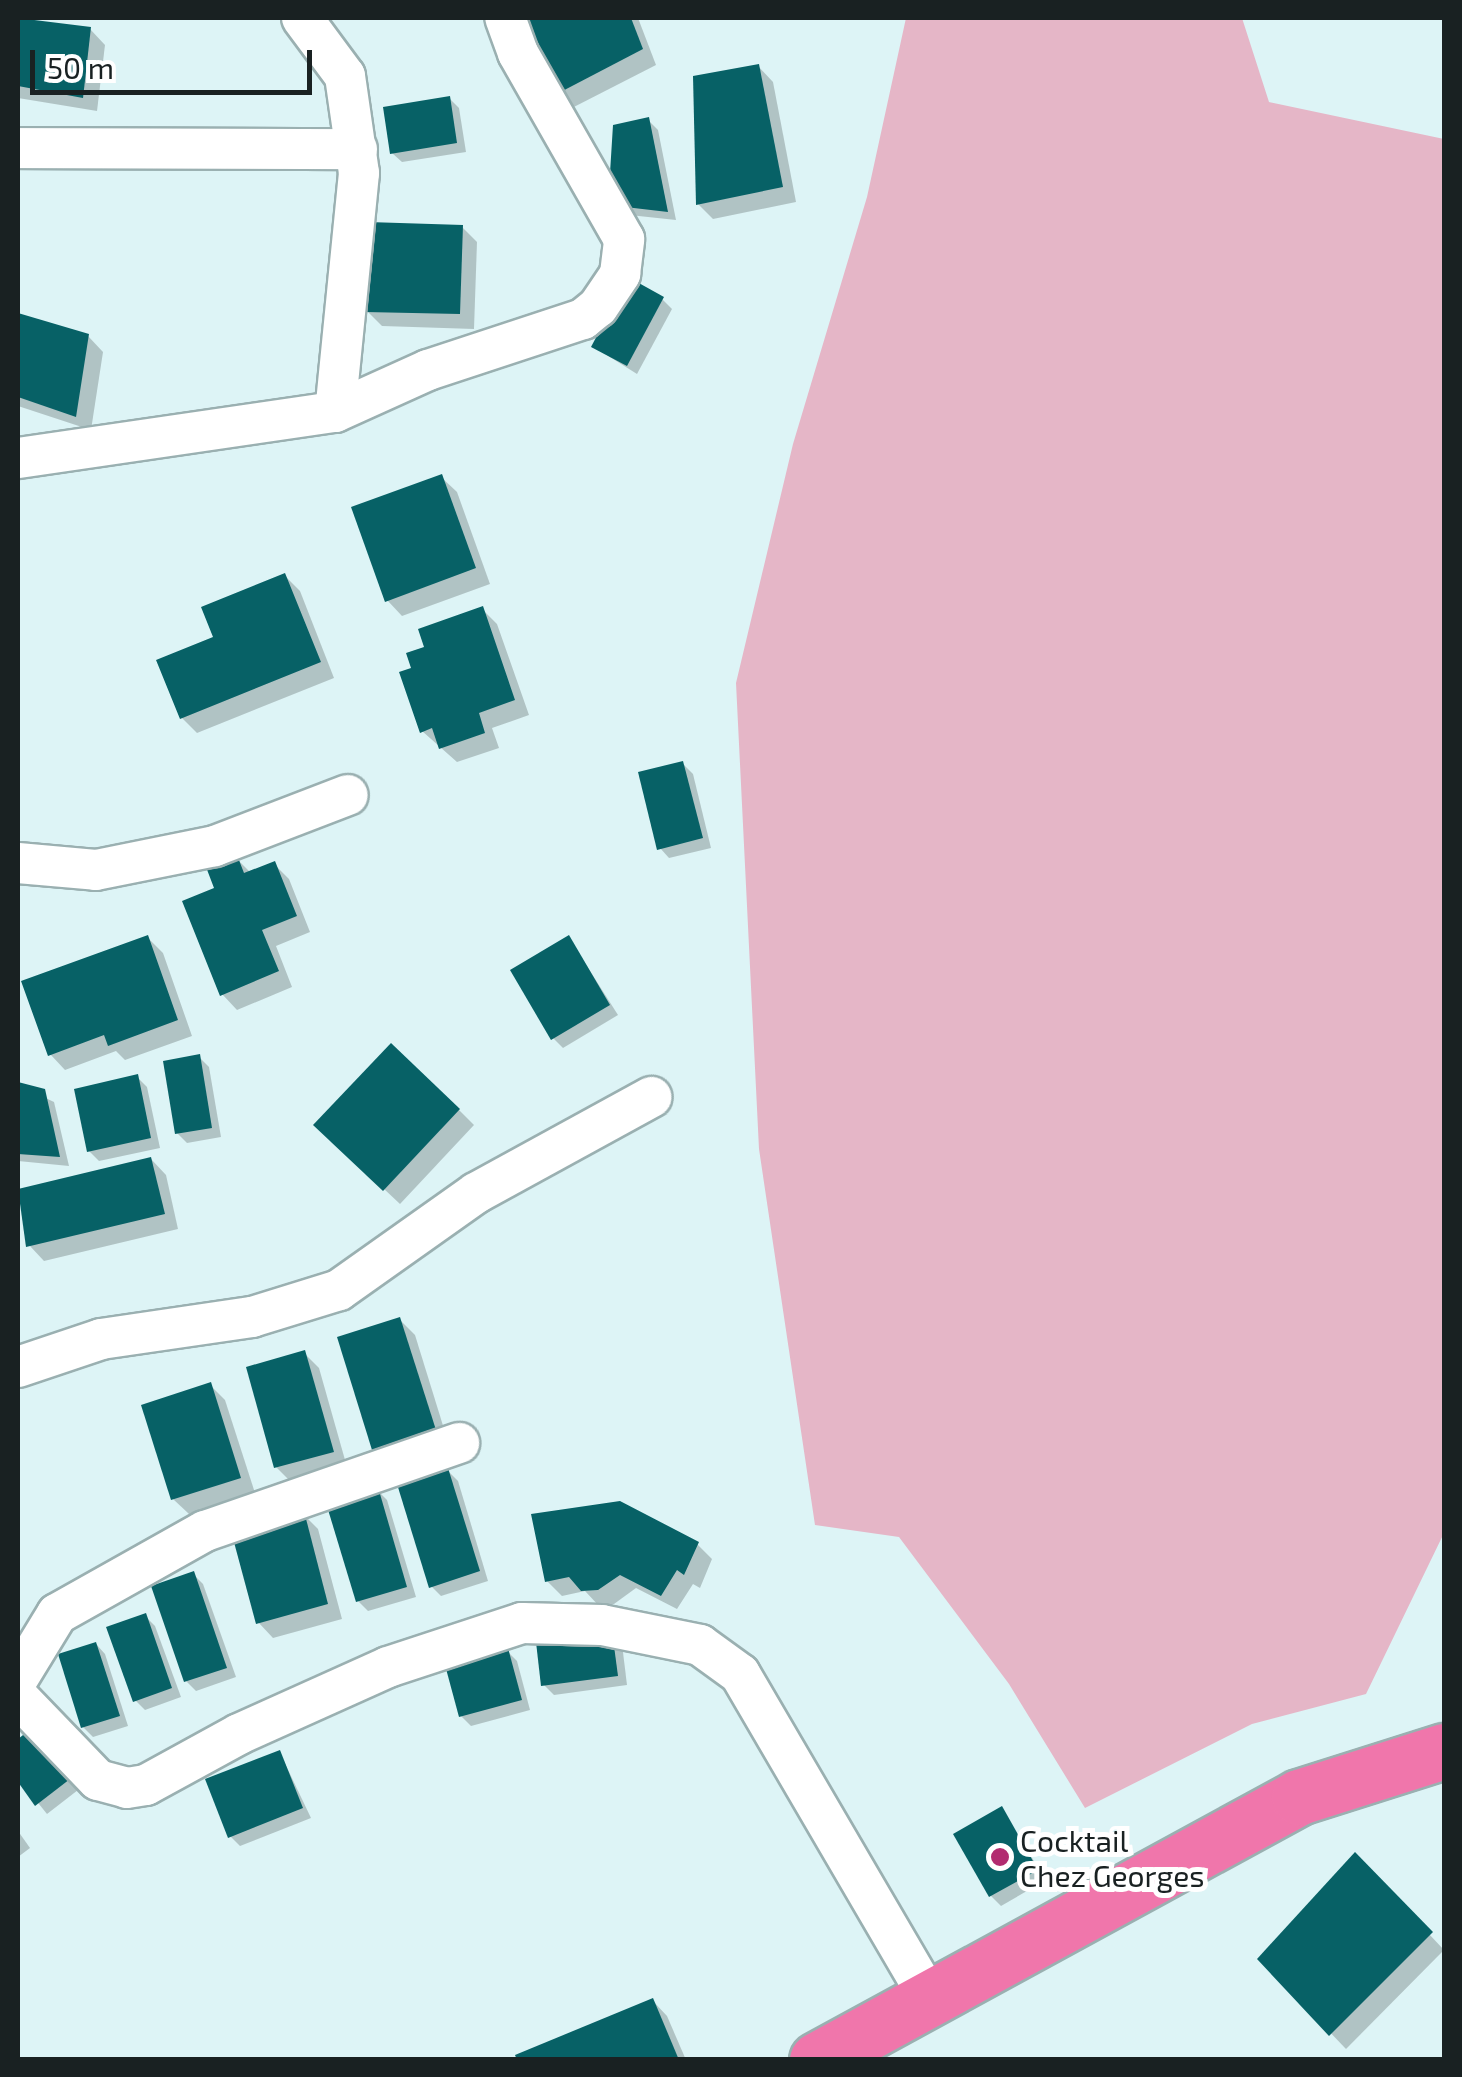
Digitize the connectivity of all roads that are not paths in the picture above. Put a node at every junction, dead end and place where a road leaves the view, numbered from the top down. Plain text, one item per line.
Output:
1 (302, 18) edge
2 (505, 18) edge
3 (18, 148) edge
4 (357, 149) junction
5 (335, 412) junction
6 (18, 458) edge
7 (348, 795) dead end
8 (18, 862) edge
9 (652, 1097) dead end
10 (18, 1367) edge
11 (459, 1443) dead end
12 (18, 1678) edge
13 (18, 1697) edge
14 (1444, 1751) edge
15 (930, 1999) junction
16 (817, 2060) edge

1 - 4 street
2 - 5 street
3 - 4 street
4 - 5 street
5 - 6 street
7 - 8 street
9 - 10 street
11 - 12 street
13 - 15 street
14 - 15 highway
15 - 16 highway

